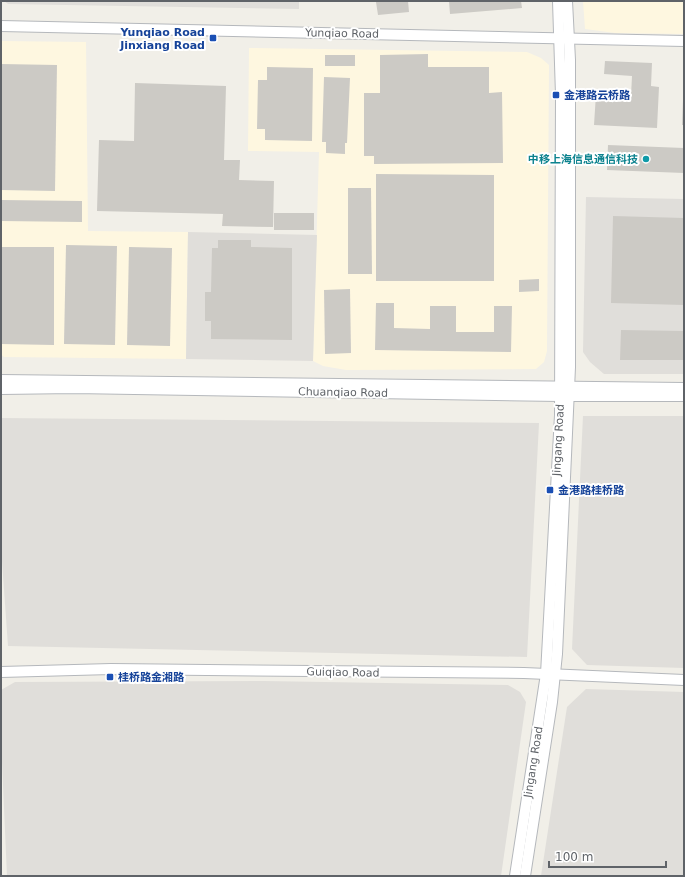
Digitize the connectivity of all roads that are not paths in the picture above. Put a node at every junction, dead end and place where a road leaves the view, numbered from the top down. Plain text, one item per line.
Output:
1 (558, 1) edge
2 (567, 1) edge
3 (1, 26) edge
4 (565, 38) junction
5 (684, 41) edge
6 (1, 380) edge
7 (684, 388) edge
8 (1, 389) edge
9 (565, 391) junction
10 (684, 396) edge
11 (1, 672) edge
12 (551, 675) junction
13 (684, 680) edge
14 (515, 876) edge
15 (525, 876) edge

1 - 4 street, Jingang Road
2 - 4 street, Jingang Road
3 - 4 street, Yunqiao Road
4 - 5 street, Yunqiao Road
4 - 9 street, Jingang Road
6 - 9 street, Chuanqiao Road
7 - 9 street, Chuanqiao Road
8 - 9 street, Chuanqiao Road
9 - 10 street, Chuanqiao Road
9 - 12 street, Jingang Road
11 - 12 street, Guiqiao Road
12 - 13 street, Guiqiao Road
12 - 14 street, Jingang Road
12 - 15 street, Jingang Road

